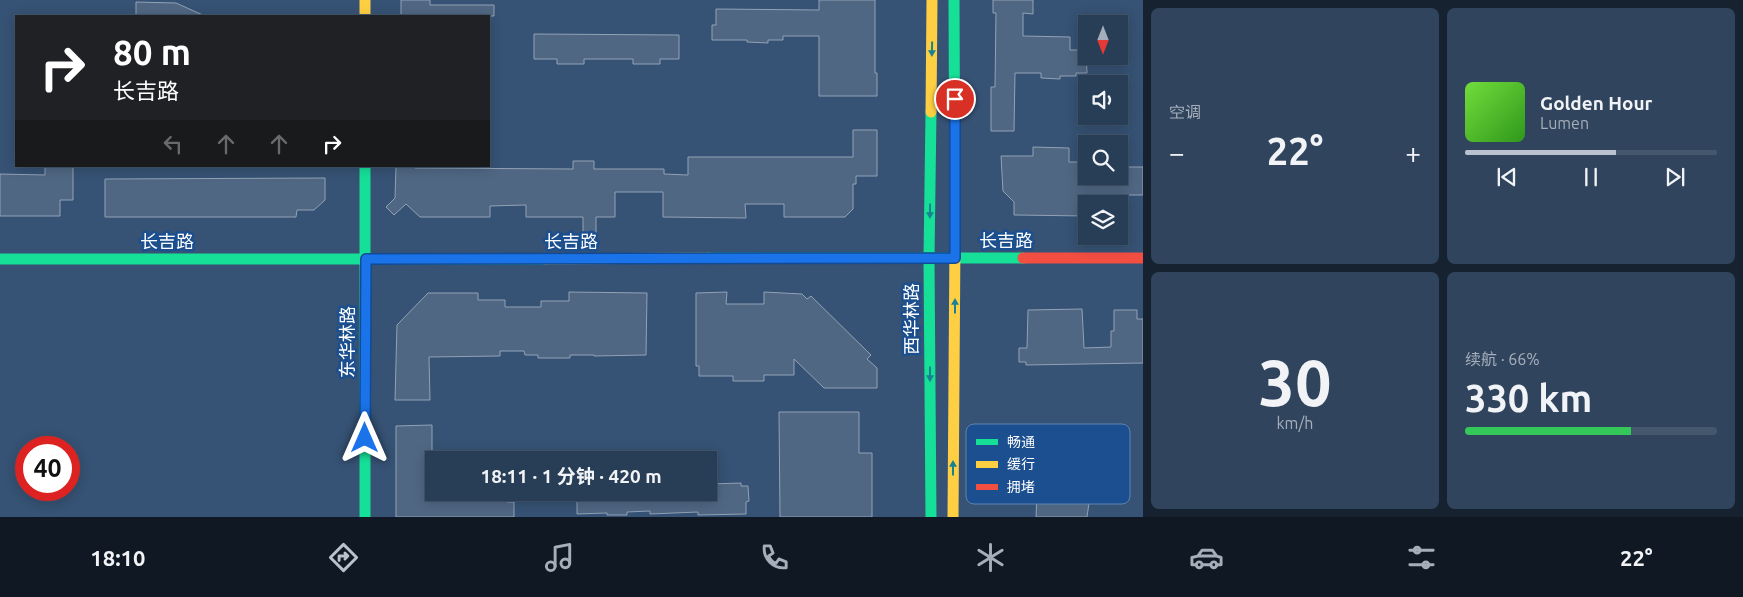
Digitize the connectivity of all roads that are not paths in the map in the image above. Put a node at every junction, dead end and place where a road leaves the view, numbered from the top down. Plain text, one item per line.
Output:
1 (365, 0) edge
2 (932, 0) edge
3 (954, 0) edge
4 (365, 15) edge
5 (365, 167) edge
6 (955, 258) junction
7 (1143, 258) edge
8 (0, 259) edge
9 (366, 259) junction
10 (929, 259) junction
11 (364, 517) edge
12 (931, 517) edge
13 (953, 517) edge

1 - 4 street
2 -> 10 street, 西华林路
3 - 6 street
5 - 9 street, 东华林路
6 - 7 street, 长吉路
6 - 10 street, 长吉路
13 -> 6 street
8 - 9 street, 长吉路
9 - 10 street, 长吉路
9 - 11 street, 东华林路
10 -> 12 street, 西华林路

